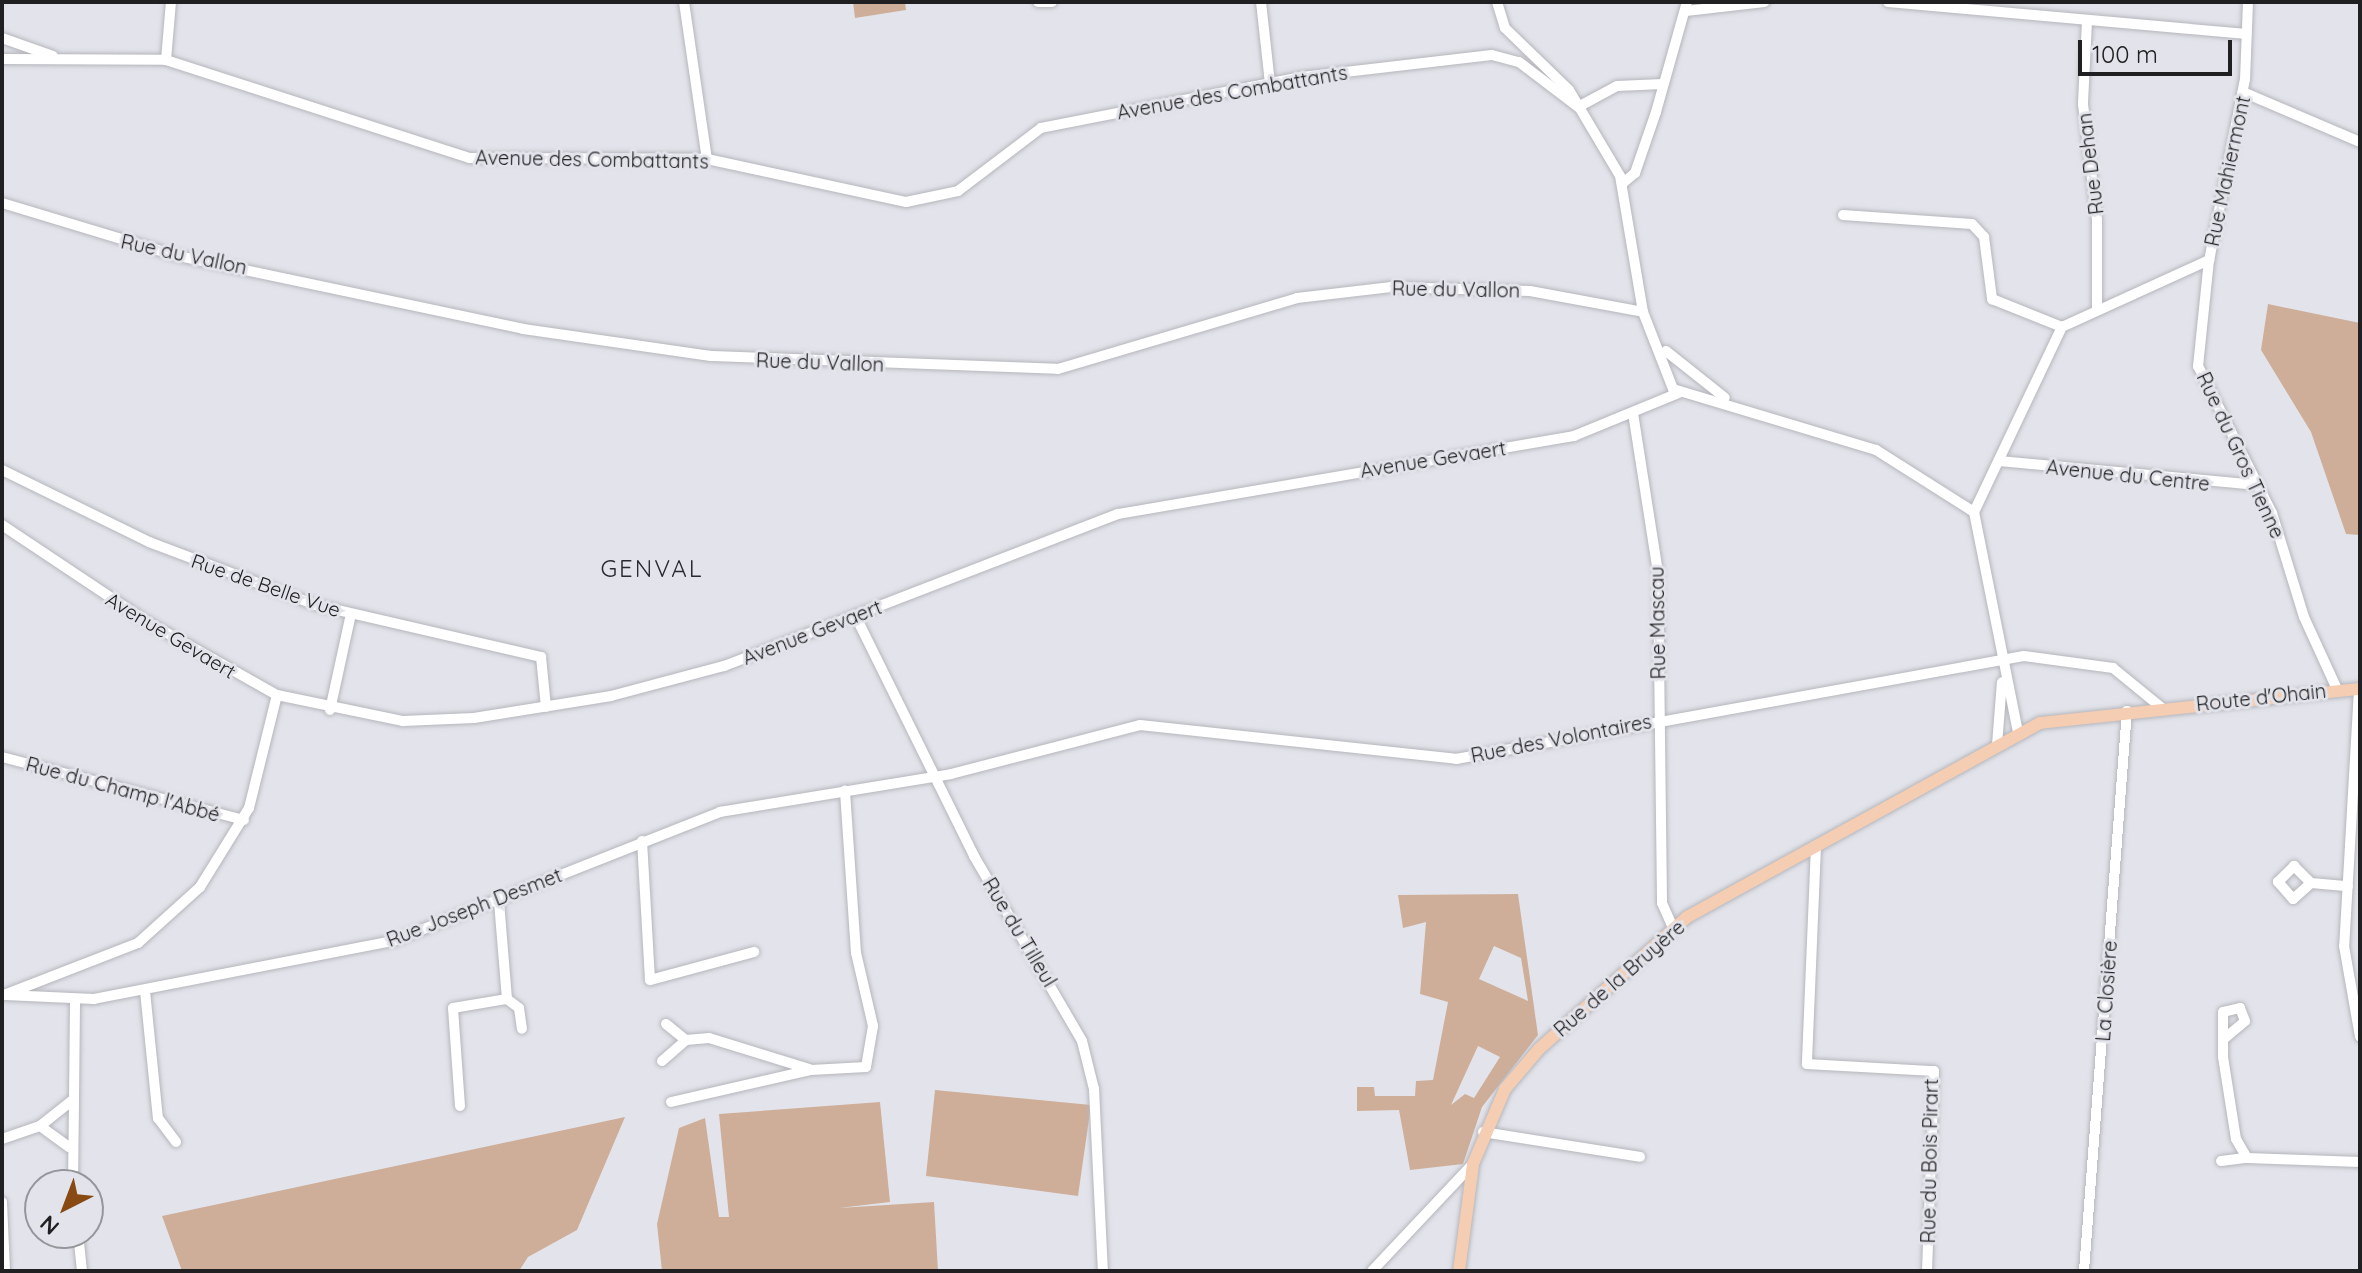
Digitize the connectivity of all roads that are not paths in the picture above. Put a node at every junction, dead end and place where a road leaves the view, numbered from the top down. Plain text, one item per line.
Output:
1 (171, 2) edge
2 (684, 2) edge
3 (1038, 2) edge
4 (1052, 2) edge
5 (1261, 2) edge
6 (1497, 2) edge
7 (1764, 2) edge
8 (1888, 2) edge
9 (2248, 2) edge
10 (1686, 6) edge
11 (2087, 21) junction
12 (2247, 34) junction
13 (2, 38) edge
14 (55, 58) junction
15 (2, 59) edge
16 (166, 60) junction
17 (1270, 83) junction
18 (1663, 84) junction
19 (2243, 92) junction
20 (1578, 107) junction
21 (2360, 142) edge
22 (707, 159) junction
23 (1623, 183) junction
24 (2, 203) edge
25 (1843, 215) dead end
26 (2209, 260) junction
27 (2097, 307) junction
28 (1643, 312) junction
29 (2062, 327) junction
30 (1662, 348) junction
31 (1687, 374) junction
32 (1671, 380) junction
33 (1683, 392) junction
34 (1649, 404) junction
35 (1733, 404) junction
36 (1633, 413) junction
37 (1999, 461) junction
38 (2, 470) edge
39 (2258, 485) junction
40 (1974, 512) junction
41 (2, 525) edge
42 (351, 614) junction
43 (855, 615) junction
44 (2000, 660) junction
45 (2002, 682) junction
46 (2337, 689) junction
47 (2360, 689) edge
48 (277, 695) junction
49 (546, 707) junction
50 (2162, 708) junction
51 (330, 710) junction
52 (2127, 711) junction
53 (1658, 719) junction
54 (2018, 732) junction
55 (1997, 745) junction
56 (2, 757) edge
57 (935, 775) junction
58 (845, 790) junction
59 (244, 820) junction
60 (642, 841) junction
61 (1816, 846) junction
62 (2311, 883) dead end
63 (2348, 886) junction
64 (499, 901) junction
65 (2347, 901) junction
66 (2360, 902) edge
67 (1673, 928) junction
68 (754, 952) dead end
69 (145, 991) junction
70 (3, 995) edge
71 (507, 999) junction
72 (75, 1000) junction
73 (666, 1024) dead end
74 (522, 1029) dead end
75 (2360, 1037) edge
76 (2225, 1038) dead end
77 (686, 1040) junction
78 (662, 1061) dead end
79 (811, 1070) junction
80 (74, 1099) junction
81 (671, 1102) dead end
82 (460, 1106) dead end
83 (40, 1126) junction
84 (1483, 1132) junction
85 (2, 1139) edge
86 (176, 1142) dead end
87 (69, 1147) junction
88 (1640, 1157) dead end
89 (2247, 1158) junction
90 (2221, 1161) dead end
91 (2360, 1162) edge
92 (1473, 1164) junction
93 (71, 1169) edge
94 (2, 1202) edge
95 (80, 1249) edge
96 (5, 1271) edge
97 (82, 1271) edge
98 (1103, 1271) edge
99 (1372, 1271) edge
100 (1459, 1271) edge
101 (1927, 1271) edge
102 (2084, 1271) edge

1 - 16 street
2 - 22 street
3 - 4 street
5 - 17 street
6 - 20 street
7 - 10 street
8 - 11 street
9 - 12 street, Rue Mahiermont
10 - 18 street
11 - 12 street
11 - 27 street, Rue Dehan
12 - 19 street, Rue Mahiermont
13 - 14 street
14 - 15 street, Avenue des Combattants
14 - 16 street, Avenue des Combattants
16 - 22 street, Avenue des Combattants
17 - 20 street, Avenue des Combattants
17 - 22 street, Avenue des Combattants
18 - 20 street
18 - 23 street
19 - 21 street
19 - 26 street, Rue Mahiermont
20 - 23 street
23 - 28 street
24 - 28 street, Rue du Vallon
25 - 29 street
26 - 27 street, Rue Mahiermont
26 - 39 street, Rue du Gros Tienne
27 - 29 street, Rue Mahiermont
28 - 30 street
29 - 37 street
30 - 31 street
30 - 32 street
31 - 32 street
31 - 33 street
31 - 35 street
32 - 33 street
32 - 34 street, Avenue Gevaert
33 - 34 street, Avenue Gevaert
33 - 35 street
34 - 36 street, Avenue Gevaert
35 - 40 street
36 - 43 street, Avenue Gevaert
36 - 53 street, Rue Mascau
37 - 39 street, Avenue du Centre
37 - 40 street
38 - 42 street, Rue de Belle Vue
39 - 46 street, Rue du Gros Tienne
40 - 44 street
41 - 48 street, Avenue Gevaert
42 - 49 street, Rue de Belle Vue
42 - 51 street
43 - 49 street, Avenue Gevaert
43 - 57 street, Rue du Tilleul
44 - 45 street
44 - 50 street
44 - 53 street, Rue des Volontaires
45 - 54 street
45 - 55 street
46 - 47 main road, Route d'Ohain
46 - 50 main road, Route d'Ohain
47 - 63 street
48 - 51 street, Avenue Gevaert
48 - 59 street
49 - 51 street, Avenue Gevaert
50 - 52 main road, Route d'Ohain
52 - 54 main road, Route d'Ohain
52 - 102 street, La Closière
53 - 57 street, Rue des Volontaires
53 - 67 street, Rue Mascau
54 - 55 main road, Route d'Ohain
55 - 61 main road, Rue de la Bruyère
56 - 59 street, Rue du Champ l'Abbé
57 - 58 street, Rue Joseph Desmet
57 - 98 street, Rue du Tilleul
58 - 60 street, Rue Joseph Desmet
58 - 79 street
59 - 70 street
60 - 64 street, Rue Joseph Desmet
60 - 68 street
61 - 67 main road, Rue de la Bruyère
61 - 101 street, Rue du Bois Pirart
62 - 63 street
63 - 65 street
64 - 69 street, Rue Joseph Desmet
64 - 71 street
65 - 66 street
65 - 75 street
67 - 84 main road, Rue de la Bruyère
69 - 72 street, Rue Joseph Desmet
69 - 86 street
70 - 72 street, Rue Joseph Desmet
71 - 74 street
71 - 82 street
72 - 80 street
73 - 77 street
76 - 89 street
77 - 78 street
77 - 79 street
79 - 81 street
80 - 83 street
80 - 87 street
83 - 85 street
83 - 87 street
84 - 88 street
84 - 92 main road, Rue de la Bruyère
87 - 93 street
89 - 90 street
89 - 91 street
92 - 99 street
92 - 100 main road, Rue de la Bruyère
94 - 96 street
95 - 97 street

